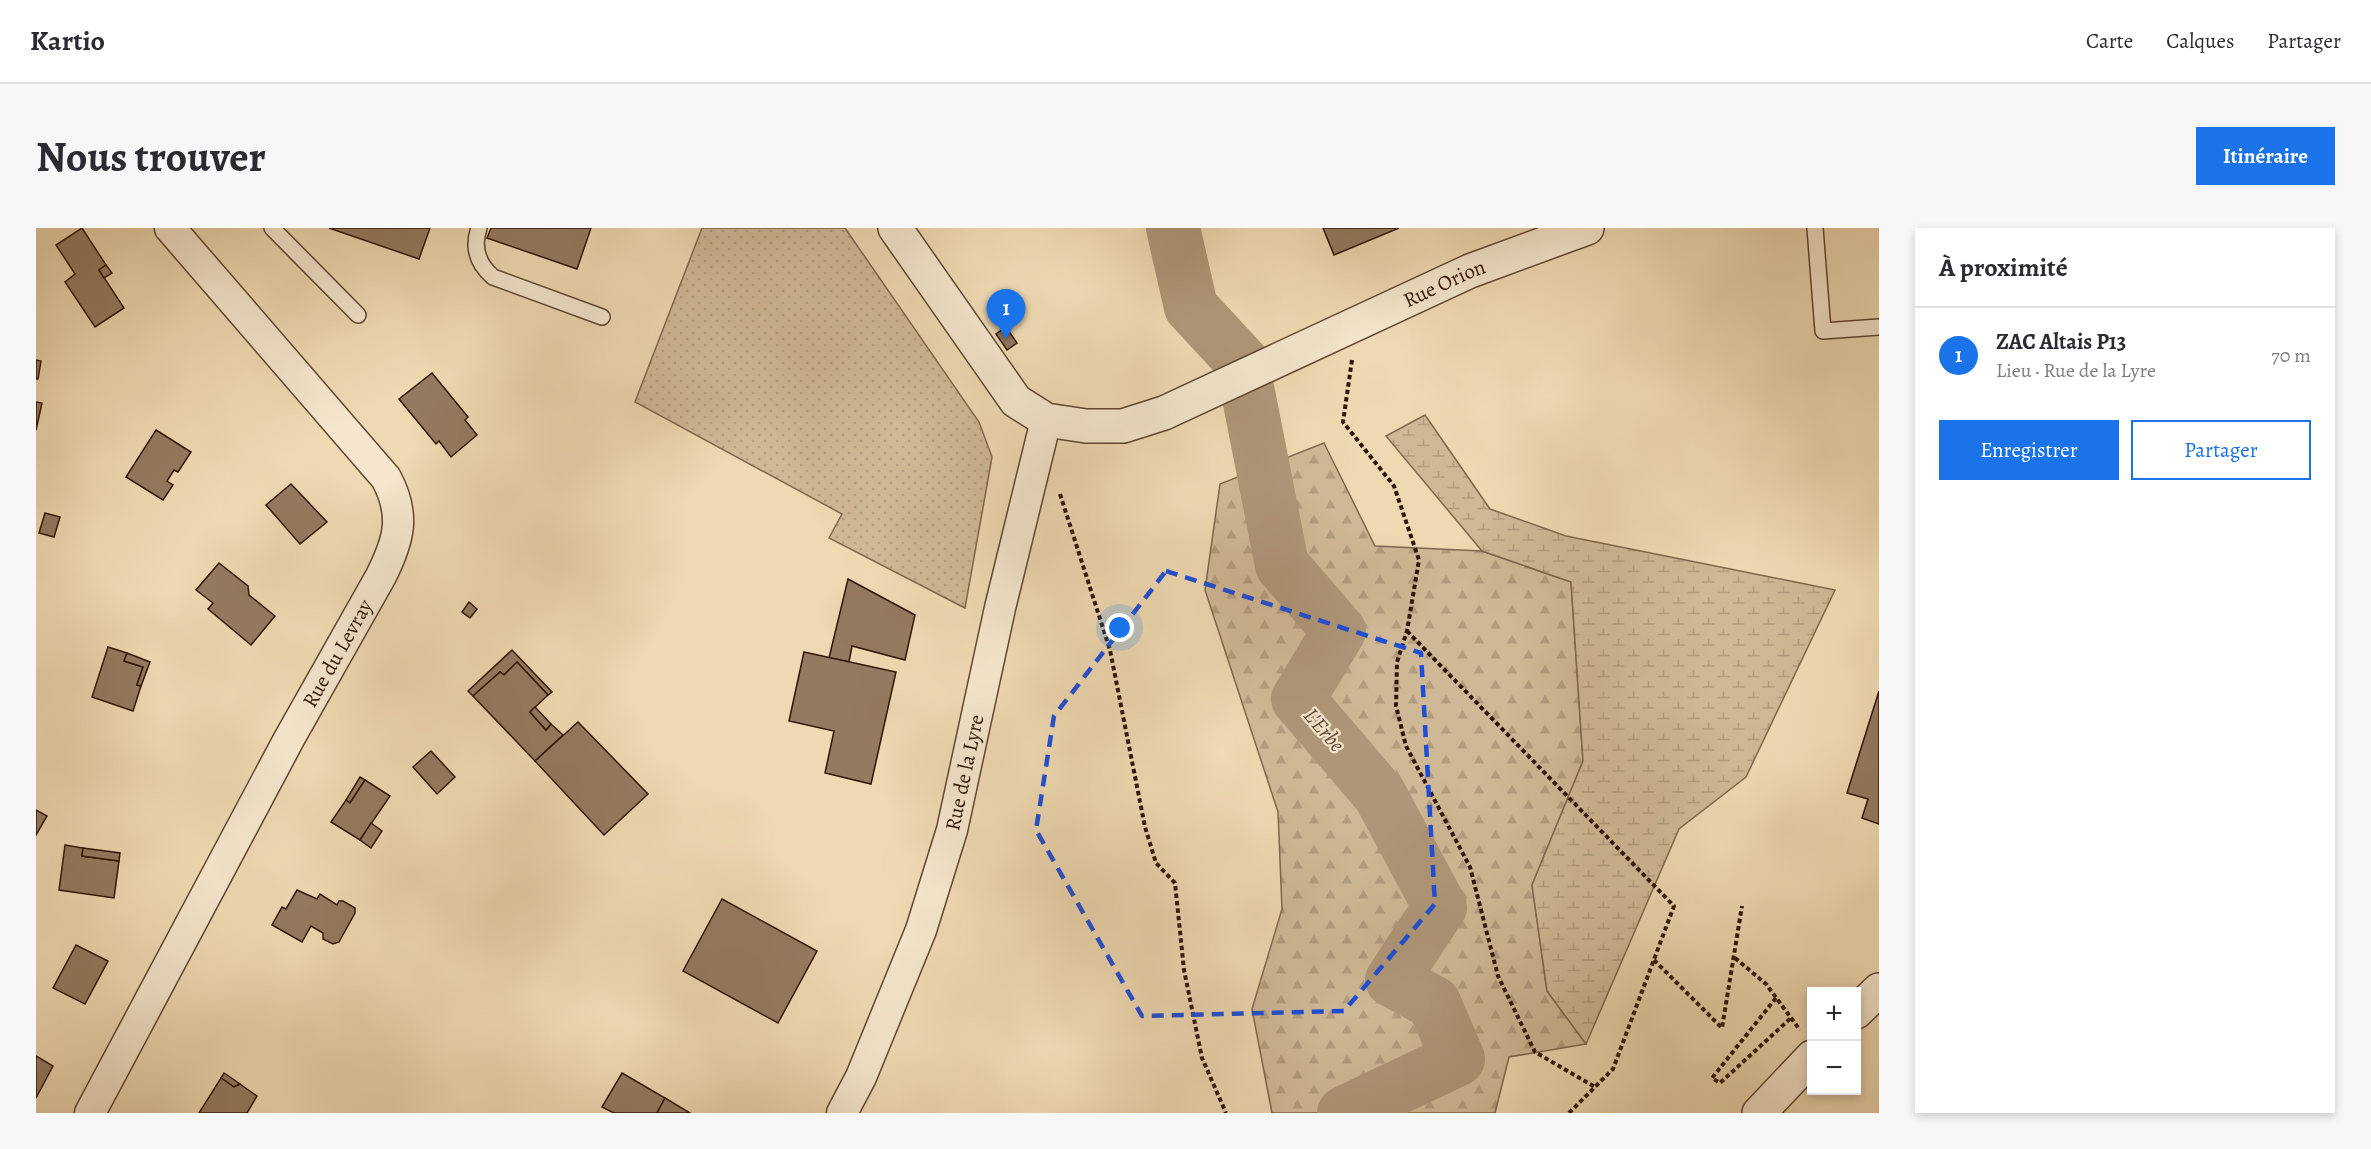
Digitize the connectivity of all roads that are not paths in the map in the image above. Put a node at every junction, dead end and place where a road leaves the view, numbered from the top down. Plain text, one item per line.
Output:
1 (170, 228) edge
2 (272, 228) edge
3 (479, 228) edge
4 (895, 228) edge
5 (1587, 228) edge
6 (1815, 228) edge
7 (358, 315) dead end
8 (602, 317) dead end
9 (1879, 327) edge
10 (1046, 420) junction
11 (1879, 990) edge
12 (1861, 1008) edge
13 (1806, 1044) edge
14 (90, 1113) edge
15 (842, 1113) edge
16 (1759, 1113) edge

1 - 14 street, Rue du Levray
2 - 7 lane
3 - 8 lane
4 - 10 street
5 - 10 street, Rue Orion
6 - 9 lane
10 - 15 street, Rue de la Lyre
11 - 12 street
13 - 16 street

